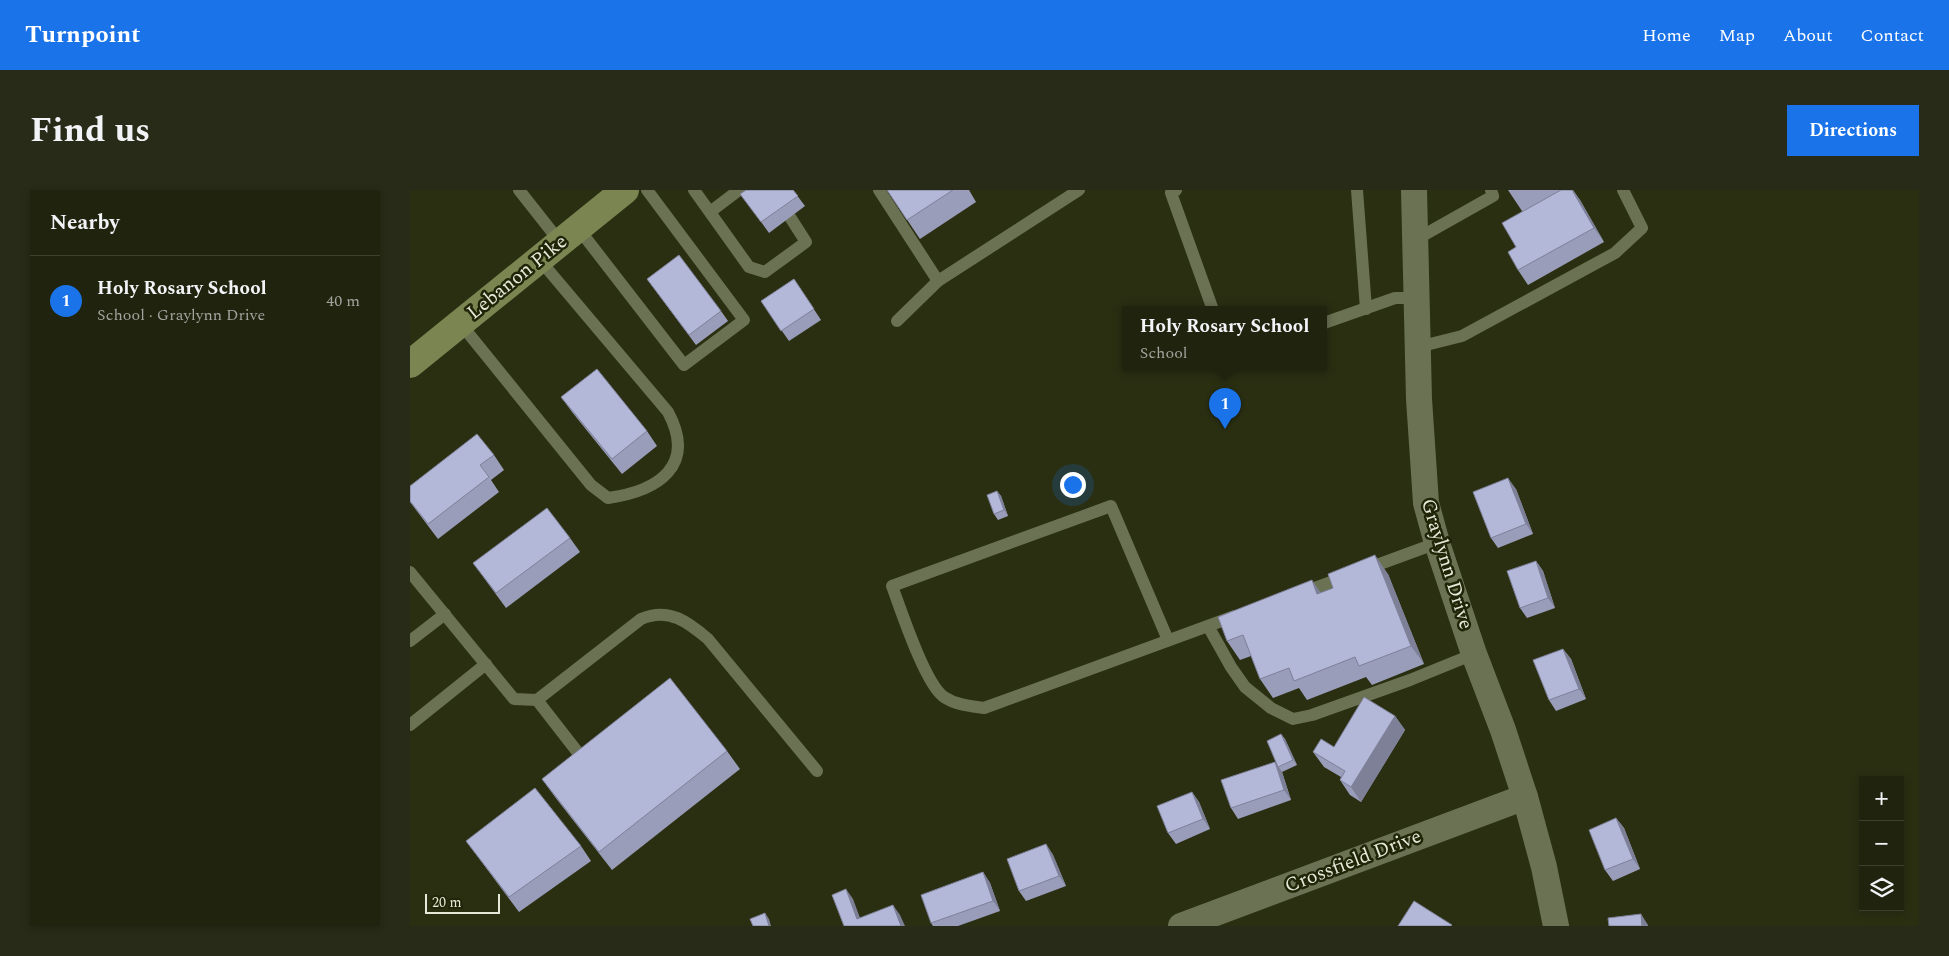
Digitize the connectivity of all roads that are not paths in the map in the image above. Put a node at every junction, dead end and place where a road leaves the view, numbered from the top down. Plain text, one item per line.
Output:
1 (519, 190) edge
2 (625, 190) edge
3 (647, 190) edge
4 (694, 190) edge
5 (739, 190) edge
6 (879, 190) edge
7 (1079, 190) edge
8 (1176, 190) edge
9 (1357, 190) edge
10 (1414, 190) edge
11 (1491, 190) edge
12 (1623, 190) edge
13 (710, 212) junction
14 (790, 217) dead end
15 (569, 235) junction
16 (1415, 240) junction
17 (539, 259) junction
18 (938, 281) junction
19 (1416, 298) junction
20 (1212, 306) edge
21 (1366, 308) junction
22 (897, 321) dead end
23 (460, 323) junction
24 (1327, 323) edge
25 (1418, 346) junction
26 (410, 364) edge
27 (1437, 543) junction
28 (410, 572) edge
29 (1291, 596) edge
30 (1245, 613) edge
31 (445, 614) junction
32 (1208, 626) junction
33 (1168, 640) junction
34 (410, 641) edge
35 (1474, 654) junction
36 (486, 664) junction
37 (537, 700) junction
38 (410, 725) edge
39 (580, 754) edge
40 (817, 771) dead end
41 (1525, 797) junction
42 (1181, 926) edge
43 (1556, 926) edge

1 - 15 lane
2 - 15 main road, Lebanon Pike
3 - 15 lane
4 - 13 lane
5 - 13 lane
6 - 18 lane
7 - 18 lane
8 - 20 lane
9 - 21 lane
10 - 16 street, Graylynn Drive
11 - 16 lane
12 - 25 lane
13 - 14 lane
15 - 17 main road, Lebanon Pike
16 - 19 street, Graylynn Drive
17 - 23 main road, Lebanon Pike
17 - 23 lane
18 - 22 lane
19 - 21 lane
19 - 25 street, Graylynn Drive
21 - 24 lane
23 - 26 main road, Lebanon Pike
25 - 27 street, Graylynn Drive
27 - 29 lane
27 - 35 street, Graylynn Drive
28 - 31 lane
30 - 32 lane
31 - 34 lane
31 - 36 lane
32 - 33 lane
32 - 35 lane
33 - 33 lane
35 - 41 street, Graylynn Drive
36 - 37 lane
36 - 38 lane
37 - 39 lane
37 - 40 lane
41 - 42 street, Crossfield Drive
41 - 43 street, Graylynn Drive

